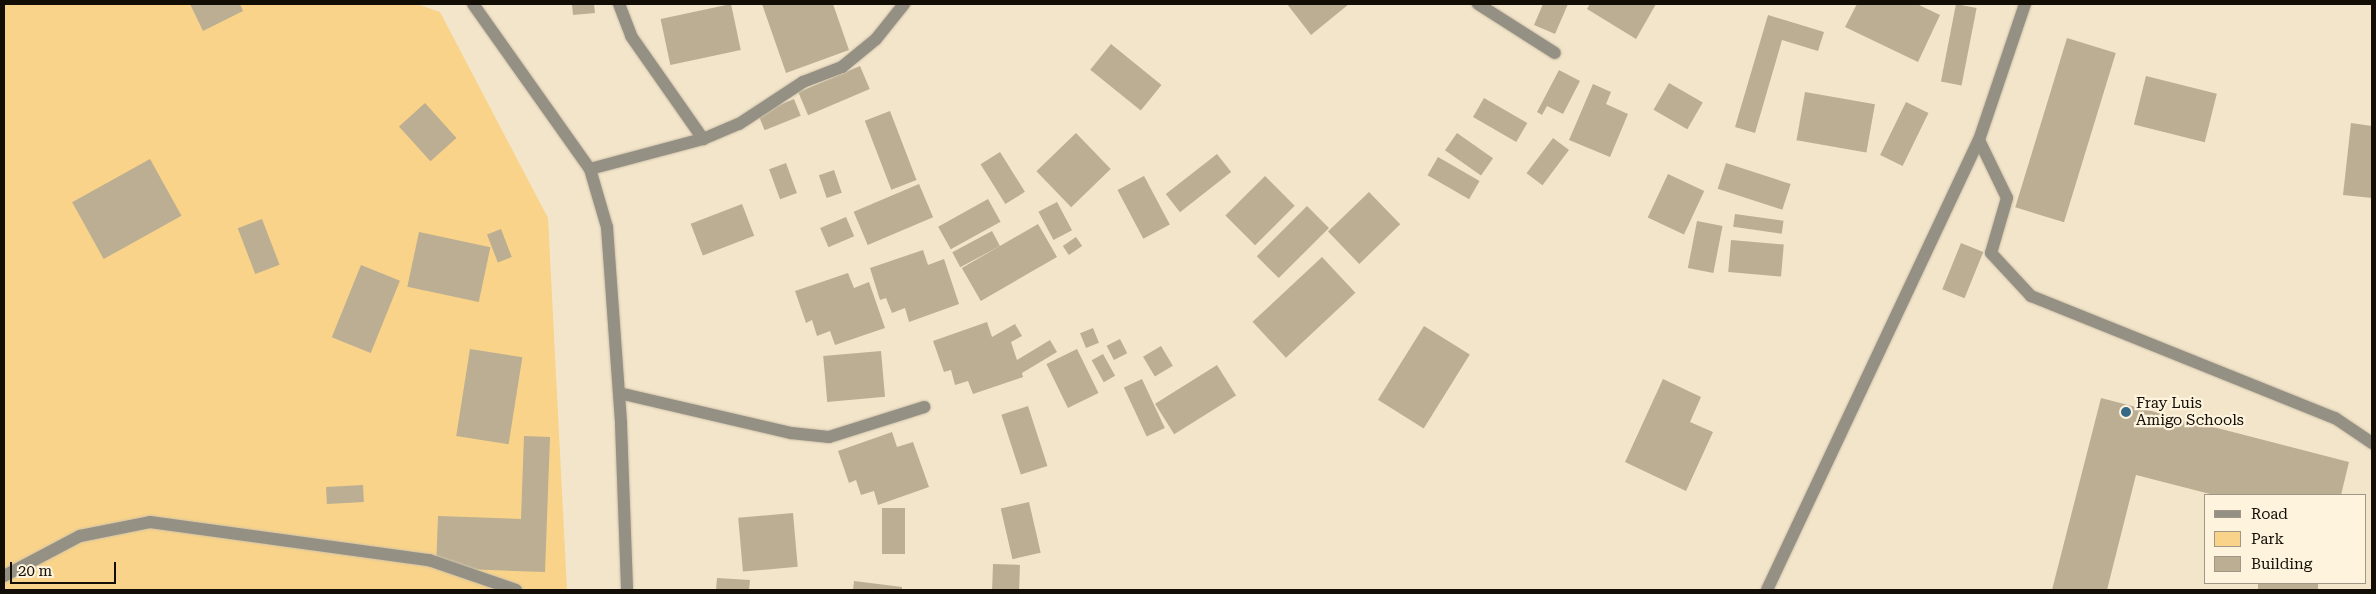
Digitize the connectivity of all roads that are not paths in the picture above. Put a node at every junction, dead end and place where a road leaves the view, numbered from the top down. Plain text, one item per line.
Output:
1 (473, 4) edge
2 (619, 4) edge
3 (904, 4) edge
4 (1478, 4) edge
5 (2025, 4) edge
6 (1555, 53) dead end
7 (703, 139) junction
8 (1979, 140) junction
9 (590, 170) junction
10 (619, 393) junction
11 (924, 407) dead end
12 (2372, 442) edge
13 (4, 576) edge
14 (516, 590) edge
15 (626, 590) edge
16 (1767, 590) edge

1 - 9 street
2 - 7 street
3 - 7 street
4 - 6 street
5 - 8 street
7 - 9 street
8 - 12 street
8 - 16 street
9 - 10 street
10 - 11 street
10 - 15 street
13 - 14 street

